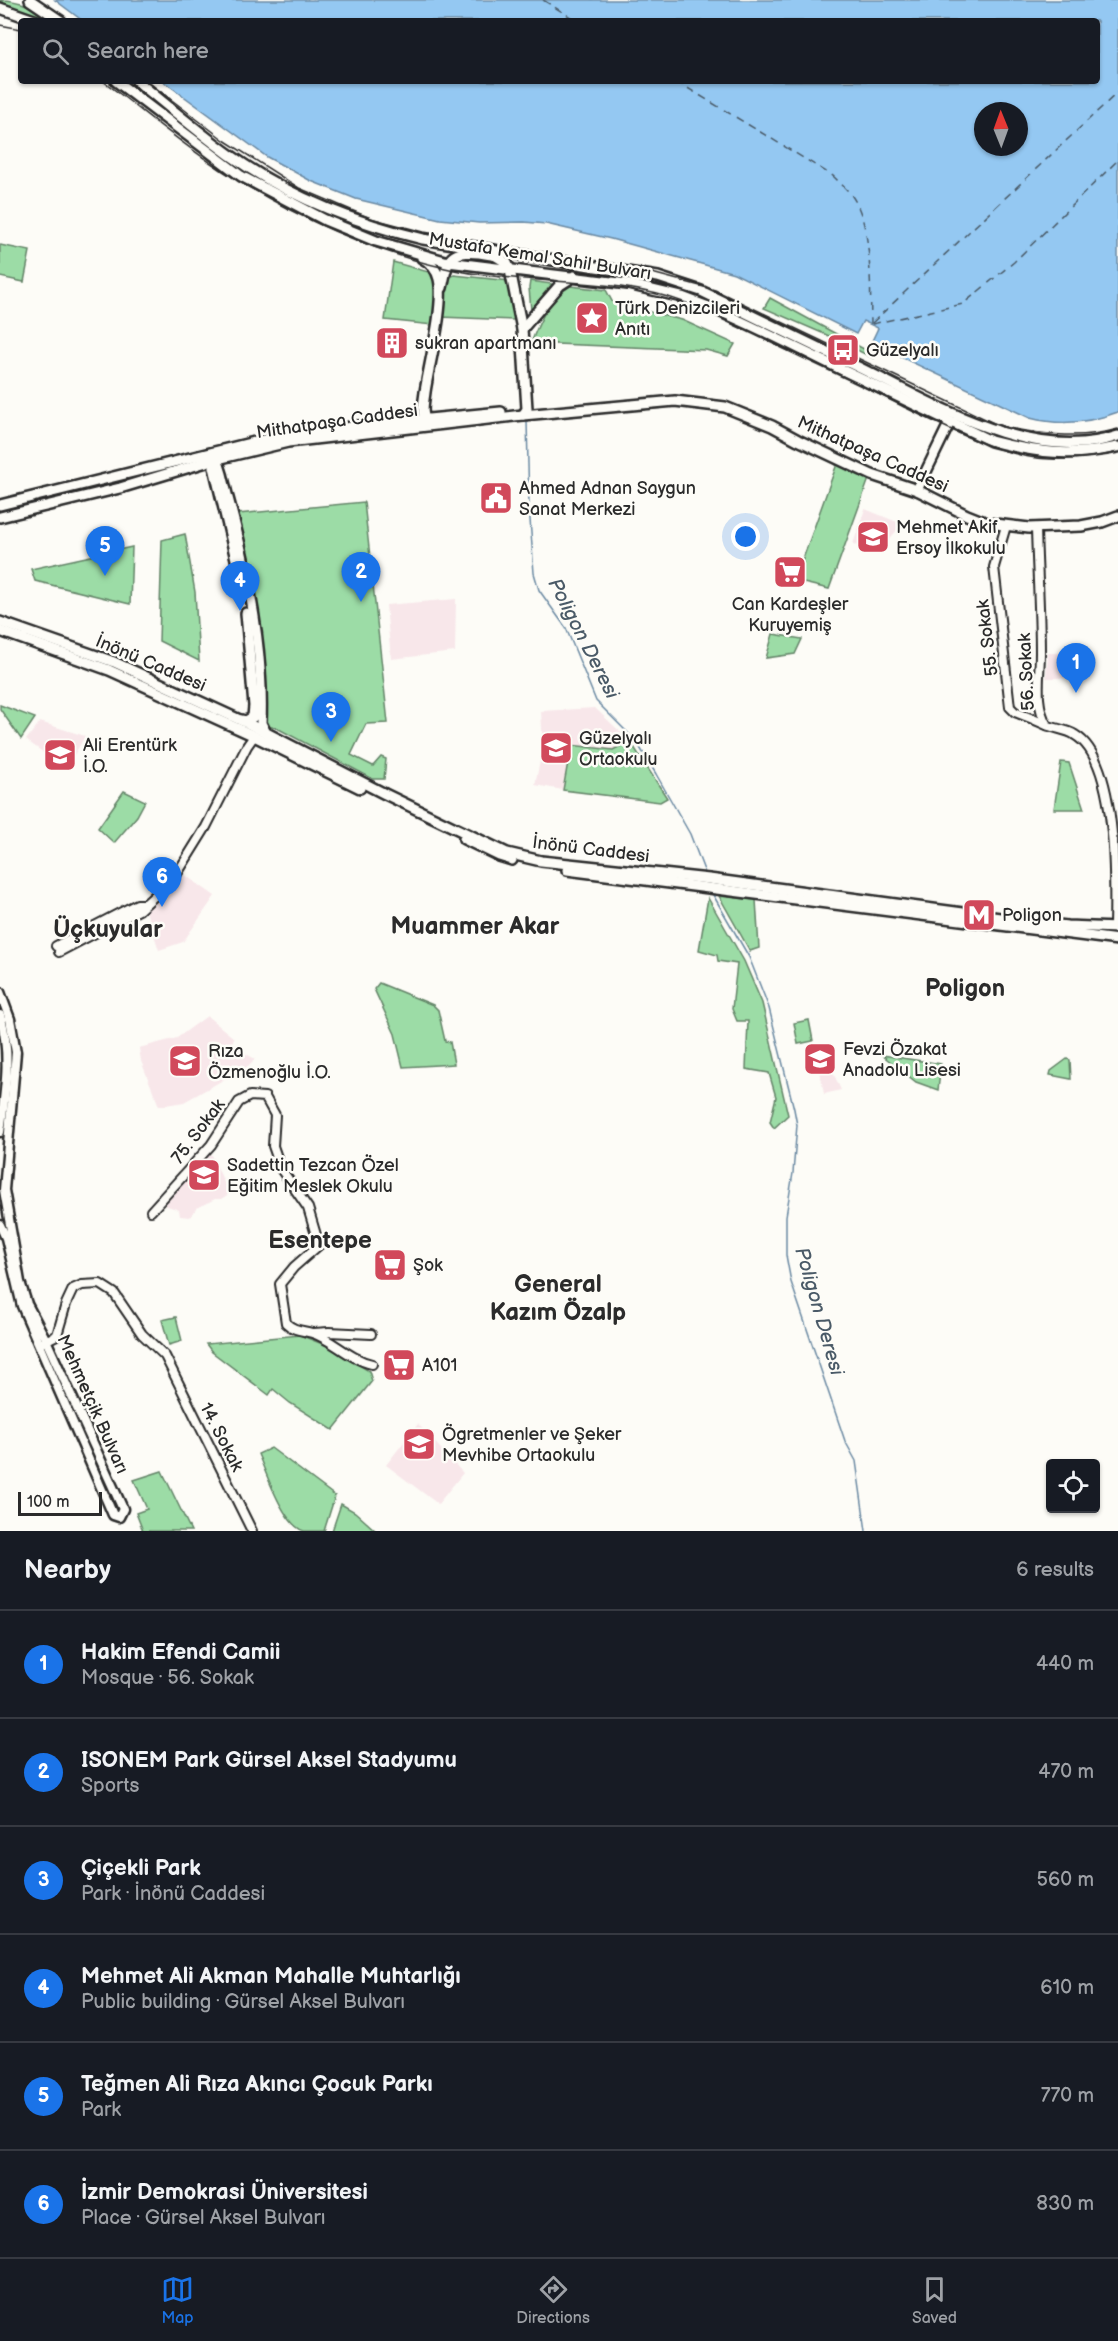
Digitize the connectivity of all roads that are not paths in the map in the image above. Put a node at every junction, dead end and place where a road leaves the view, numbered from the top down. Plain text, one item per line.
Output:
1 (29, 1) edge
2 (0, 8) edge
3 (28, 18) edge
4 (56, 18) edge
5 (120, 84) edge
6 (141, 84) edge
7 (415, 237) junction
8 (381, 243) junction
9 (472, 246) junction
10 (412, 253) junction
11 (499, 257) junction
12 (448, 262) junction
13 (588, 265) junction
14 (510, 270) junction
15 (574, 276) junction
16 (438, 305) junction
17 (522, 329) junction
18 (525, 412) junction
19 (427, 422) junction
20 (950, 422) junction
21 (1118, 436) edge
22 (1118, 447) edge
23 (214, 457) junction
24 (917, 490) junction
25 (0, 505) edge
26 (233, 516) junction
27 (1118, 516) edge
28 (0, 517) edge
29 (228, 526) junction
30 (1006, 526) junction
31 (1036, 528) junction
32 (0, 622) edge
33 (0, 631) edge
34 (1047, 725) junction
35 (256, 727) junction
36 (1116, 928) edge
37 (1118, 940) edge
38 (57, 949) dead end
39 (1, 995) edge
40 (0, 1015) edge
41 (0, 1132) edge
42 (151, 1210) dead end
43 (0, 1225) edge
44 (314, 1333) junction
45 (371, 1334) dead end
46 (43, 1342) junction
47 (372, 1364) dead end
48 (252, 1531) edge

1 - 4 main road
2 - 3 main road
5 - 8 main road, Mustafa Kemal Sahil Bulvarı
6 - 7 main road, Mustafa Kemal Sahil Bulvarı
7 - 8 main road
7 - 9 main road, Mustafa Kemal Sahil Bulvarı
8 - 10 main road, Mustafa Kemal Sahil Bulvarı
9 - 11 main road
9 - 13 main road, Mustafa Kemal Sahil Bulvarı
10 - 12 main road, Mustafa Kemal Sahil Bulvarı
10 - 16 main road
11 - 12 main road
11 - 13 main road
11 - 14 main road
12 - 14 main road, Mustafa Kemal Sahil Bulvarı
12 - 16 main road
13 - 21 main road, Mustafa Kemal Sahil Bulvarı
14 - 15 main road, Mustafa Kemal Sahil Bulvarı
14 - 17 main road
15 - 17 main road
15 - 20 main road, Mustafa Kemal Sahil Bulvarı
16 - 19 main road
17 - 18 main road
18 - 19 main road, Mithatpaşa Caddesi
18 - 24 main road, Mithatpaşa Caddesi
19 - 23 main road, Mithatpaşa Caddesi
20 - 22 main road, Mustafa Kemal Sahil Bulvarı
20 - 24 main road
23 - 25 main road, Mithatpaşa Caddesi
23 - 26 main road
23 - 28 main road, Mithatpaşa Caddesi
23 - 29 main road
24 - 30 main road, Mithatpaşa Caddesi
26 - 29 main road
26 - 35 main road
27 - 31 main road, Mithatpaşa Caddesi
29 - 35 main road
30 - 31 main road, Mithatpaşa Caddesi
30 - 34 street, 55. Sokak
31 - 34 street, 56. Sokak
32 - 35 main road, İnönü Caddesi
33 - 35 main road, İnönü Caddesi
34 - 36 street, 56. Sokak
35 - 36 main road, İnönü Caddesi
35 - 37 main road, İnönü Caddesi
35 - 38 street
39 - 46 main road, Mehmetçik Bulvarı
40 - 41 main road
42 - 44 street, 75. Sokak
43 - 46 main road, Mehmetçik Bulvarı
44 - 45 street
44 - 47 street
46 - 46 main road, Mehmetçik Bulvarı
46 - 48 street, 14. Sokak

